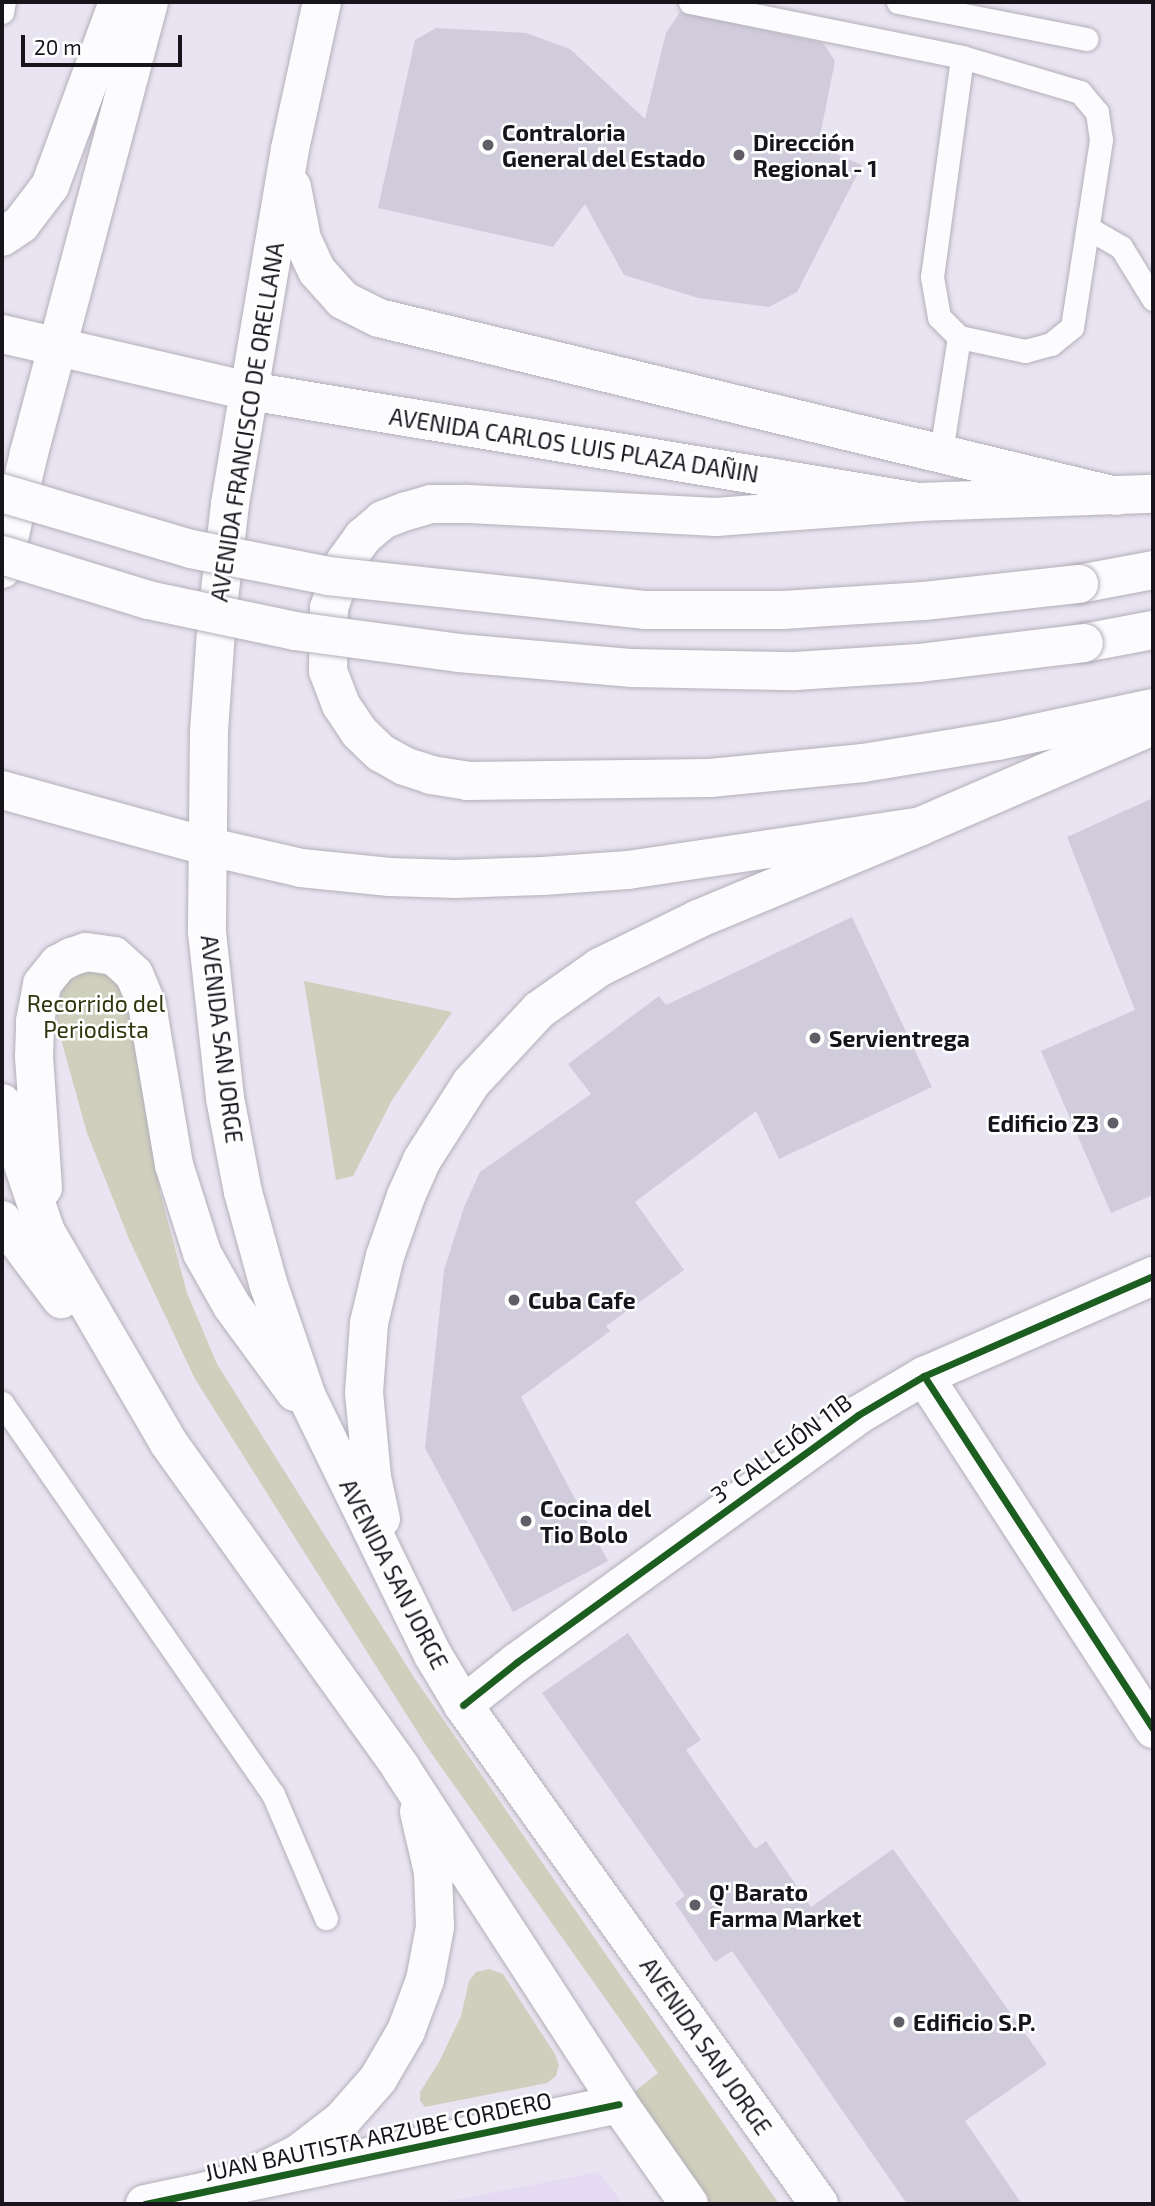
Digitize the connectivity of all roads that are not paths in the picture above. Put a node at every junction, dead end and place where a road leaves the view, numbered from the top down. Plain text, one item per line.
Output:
1 (4, 2) edge
2 (118, 2) edge
3 (149, 2) edge
4 (322, 2) edge
5 (690, 2) edge
6 (898, 2) edge
7 (2, 12) edge
8 (1086, 40) dead end
9 (962, 57) junction
10 (290, 149) junction
11 (1088, 228) junction
12 (2, 236) edge
13 (1153, 299) edge
14 (2, 334) edge
15 (958, 337) junction
16 (59, 347) junction
17 (249, 391) junction
18 (941, 453) junction
19 (2, 493) edge
20 (1153, 494) edge
21 (1116, 496) junction
22 (919, 502) junction
23 (2, 555) edge
24 (2, 569) edge
25 (1153, 570) edge
26 (1153, 630) edge
27 (1153, 708) edge
28 (1153, 726) edge
29 (2, 790) edge
30 (921, 826) junction
31 (206, 846) junction
32 (2, 1103) edge
33 (2, 1220) edge
34 (46, 1232) junction
35 (1153, 1276) edge
36 (924, 1376) junction
37 (2, 1403) edge
38 (318, 1421) junction
39 (168, 1441) junction
40 (433, 1655) junction
41 (463, 1705) junction
42 (1153, 1729) edge
43 (401, 1768) junction
44 (326, 1918) dead end
45 (619, 2104) junction
46 (197, 2194) junction
47 (145, 2204) edge
48 (689, 2204) edge
49 (819, 2204) edge

1 - 7 lane
2 - 12 main road
3 - 16 main road
4 - 10 main road, AVENIDA FRANCISCO DE ORELLANA
5 - 9 lane
6 - 8 lane
9 - 11 lane
9 - 15 lane
10 - 17 main road, AVENIDA FRANCISCO DE ORELLANA
10 - 18 main road
11 - 13 lane
11 - 15 lane
14 - 16 main road, AVENIDA CARLOS LUIS PLAZA DAÑIN
15 - 18 lane
16 - 17 main road, AVENIDA CARLOS LUIS PLAZA DAÑIN
16 - 24 main road
17 - 22 main road, AVENIDA CARLOS LUIS PLAZA DAÑIN
17 - 31 main road, AVENIDA FRANCISCO DE ORELLANA
18 - 21 main road
19 - 25 main road, bridge
20 - 21 main road, AVENIDA CARLOS LUIS PLAZA DAÑIN
21 - 22 main road, AVENIDA CARLOS LUIS PLAZA DAÑIN
22 - 27 main road
23 - 26 main road, bridge
28 - 30 main road
29 - 31 main road
30 - 31 main road
30 - 40 main road
31 - 38 main road, AVENIDA SAN JORGE
32 - 34 main road
33 - 39 main road
34 - 38 main road
34 - 39 main road
35 - 36 main road, 3° CALLEJÓN 11B
36 - 41 main road, 3° CALLEJÓN 11B
36 - 42 main road
37 - 44 lane
38 - 40 main road, AVENIDA SAN JORGE
39 - 43 main road
40 - 41 main road, AVENIDA SAN JORGE
41 - 49 main road, AVENIDA SAN JORGE
43 - 45 main road
43 - 46 main road
45 - 46 main road, JUAN BAUTISTA ARZUBE CORDERO
45 - 48 main road
46 - 47 main road, JUAN BAUTISTA ARZUBE CORDERO

